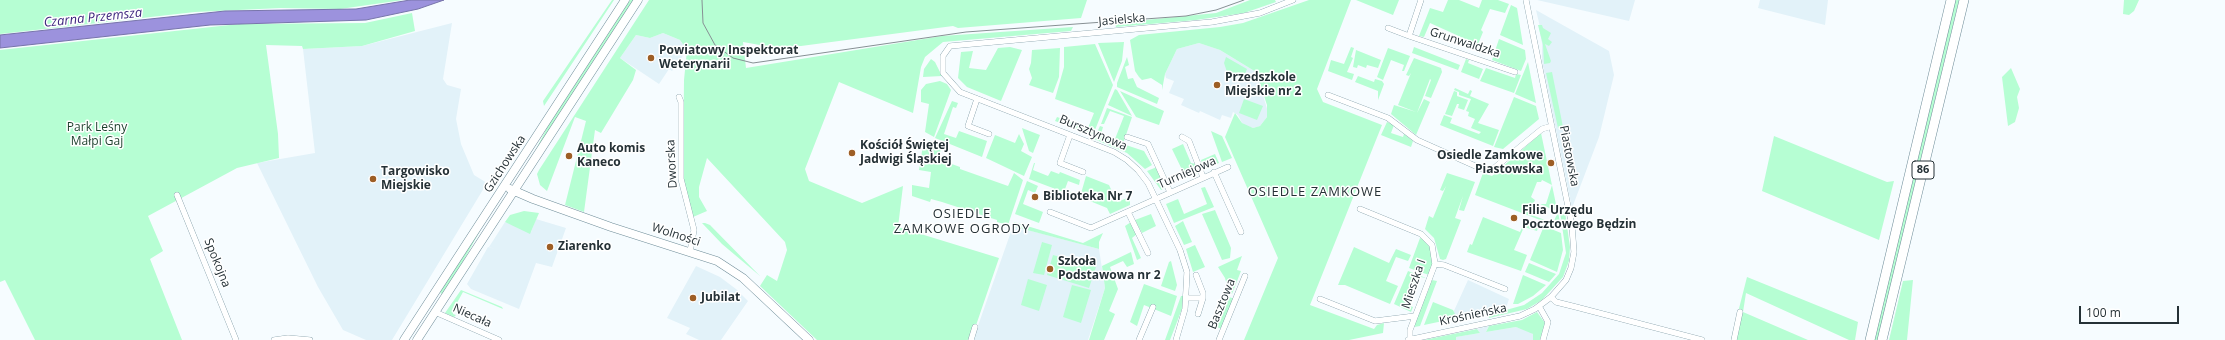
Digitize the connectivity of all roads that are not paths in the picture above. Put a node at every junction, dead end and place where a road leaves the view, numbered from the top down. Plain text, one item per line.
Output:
1 (625, 0) edge
2 (638, 0) edge
3 (1293, 0) edge
4 (1421, 0) edge
5 (1526, 0) edge
6 (1951, 0) edge
7 (1964, 0) edge
8 (1388, 28) dead end
9 (1408, 36) junction
10 (950, 46) joint
11 (1515, 72) dead end
12 (1328, 95) dead end
13 (679, 97) dead end
14 (977, 99) junction
15 (1552, 126) junction
16 (989, 134) dead end
17 (1070, 135) junction
18 (1127, 137) dead end
19 (1182, 137) dead end
20 (1228, 167) dead end
21 (1083, 172) dead end
22 (1214, 172) junction
23 (1203, 177) junction
24 (505, 185) junction
25 (514, 191) junction
26 (1170, 192) junction
27 (177, 195) dead end
28 (1155, 198) junction
29 (1360, 209) dead end
30 (1050, 212) dead end
31 (1128, 212) junction
32 (1241, 232) dead end
33 (690, 252) junction
34 (1148, 253) dead end
35 (1435, 264) junction
36 (1196, 276) dead end
37 (1245, 276) dead end
38 (1505, 289) dead end
39 (1551, 297) junction
40 (1187, 298) junction
41 (1203, 298) junction
42 (1320, 299) dead end
43 (1539, 306) junction
44 (1153, 307) dead end
45 (435, 312) junction
46 (1740, 312) dead end
47 (1198, 314) dead end
48 (1415, 316) junction
49 (975, 327) dead end
50 (236, 340) edge
51 (274, 340) edge
52 (310, 340) edge
53 (404, 340) edge
54 (417, 340) edge
55 (499, 340) edge
56 (809, 340) edge
57 (971, 340) edge
58 (1139, 340) edge
59 (1176, 340) edge
60 (1219, 340) edge
61 (1409, 340) edge
62 (1543, 340) edge
63 (1702, 340) edge
64 (1734, 340) edge
65 (1870, 340) edge
66 (1882, 340) edge

1 - 24 street, Gzichowska
2 - 25 street, Gzichowska
3 - 10 street, Jasielska
4 - 9 street
5 - 15 street, Piastowska
6 - 65 main road, 86
7 - 66 main road, 86
8 - 9 street, Grunwaldzka
9 - 11 street, Grunwaldzka
10 - 14 street, Bursztynowa
12 - 15 street
13 - 33 street, Dworska
14 - 16 street
14 - 17 street, Bursztynowa
15 - 39 street, Piastowska
17 - 21 street
17 - 28 street, Bursztynowa
18 - 26 street
19 - 23 street
20 - 22 street, Turniejowa
22 - 23 street, Turniejowa
22 - 32 street
23 - 26 street, Turniejowa
24 - 25 street, Wolności
24 - 53 street, Gzichowska
25 - 33 street, Wolności
25 - 45 street, Gzichowska
26 - 28 street, Turniejowa
27 - 50 street, Spokojna
28 - 31 street, Turniejowa
28 - 40 street, Bursztynowa
29 - 35 street, Mieszka I
30 - 31 street, Turniejowa
31 - 34 street
33 - 56 street, Wolności
35 - 38 street
35 - 48 street, Mieszka I
36 - 41 street
37 - 60 street, Basztowa
39 - 43 street, Piastowska
39 - 63 street
40 - 41 street
40 - 59 street, Bursztynowa
41 - 47 street
42 - 48 street
43 - 61 street, Krośnieńska
43 - 62 street
44 - 58 street
45 - 54 street, Gzichowska
45 - 55 street, Niecała
46 - 64 street
48 - 61 street, Mieszka I
49 - 57 street
51 - 52 street

